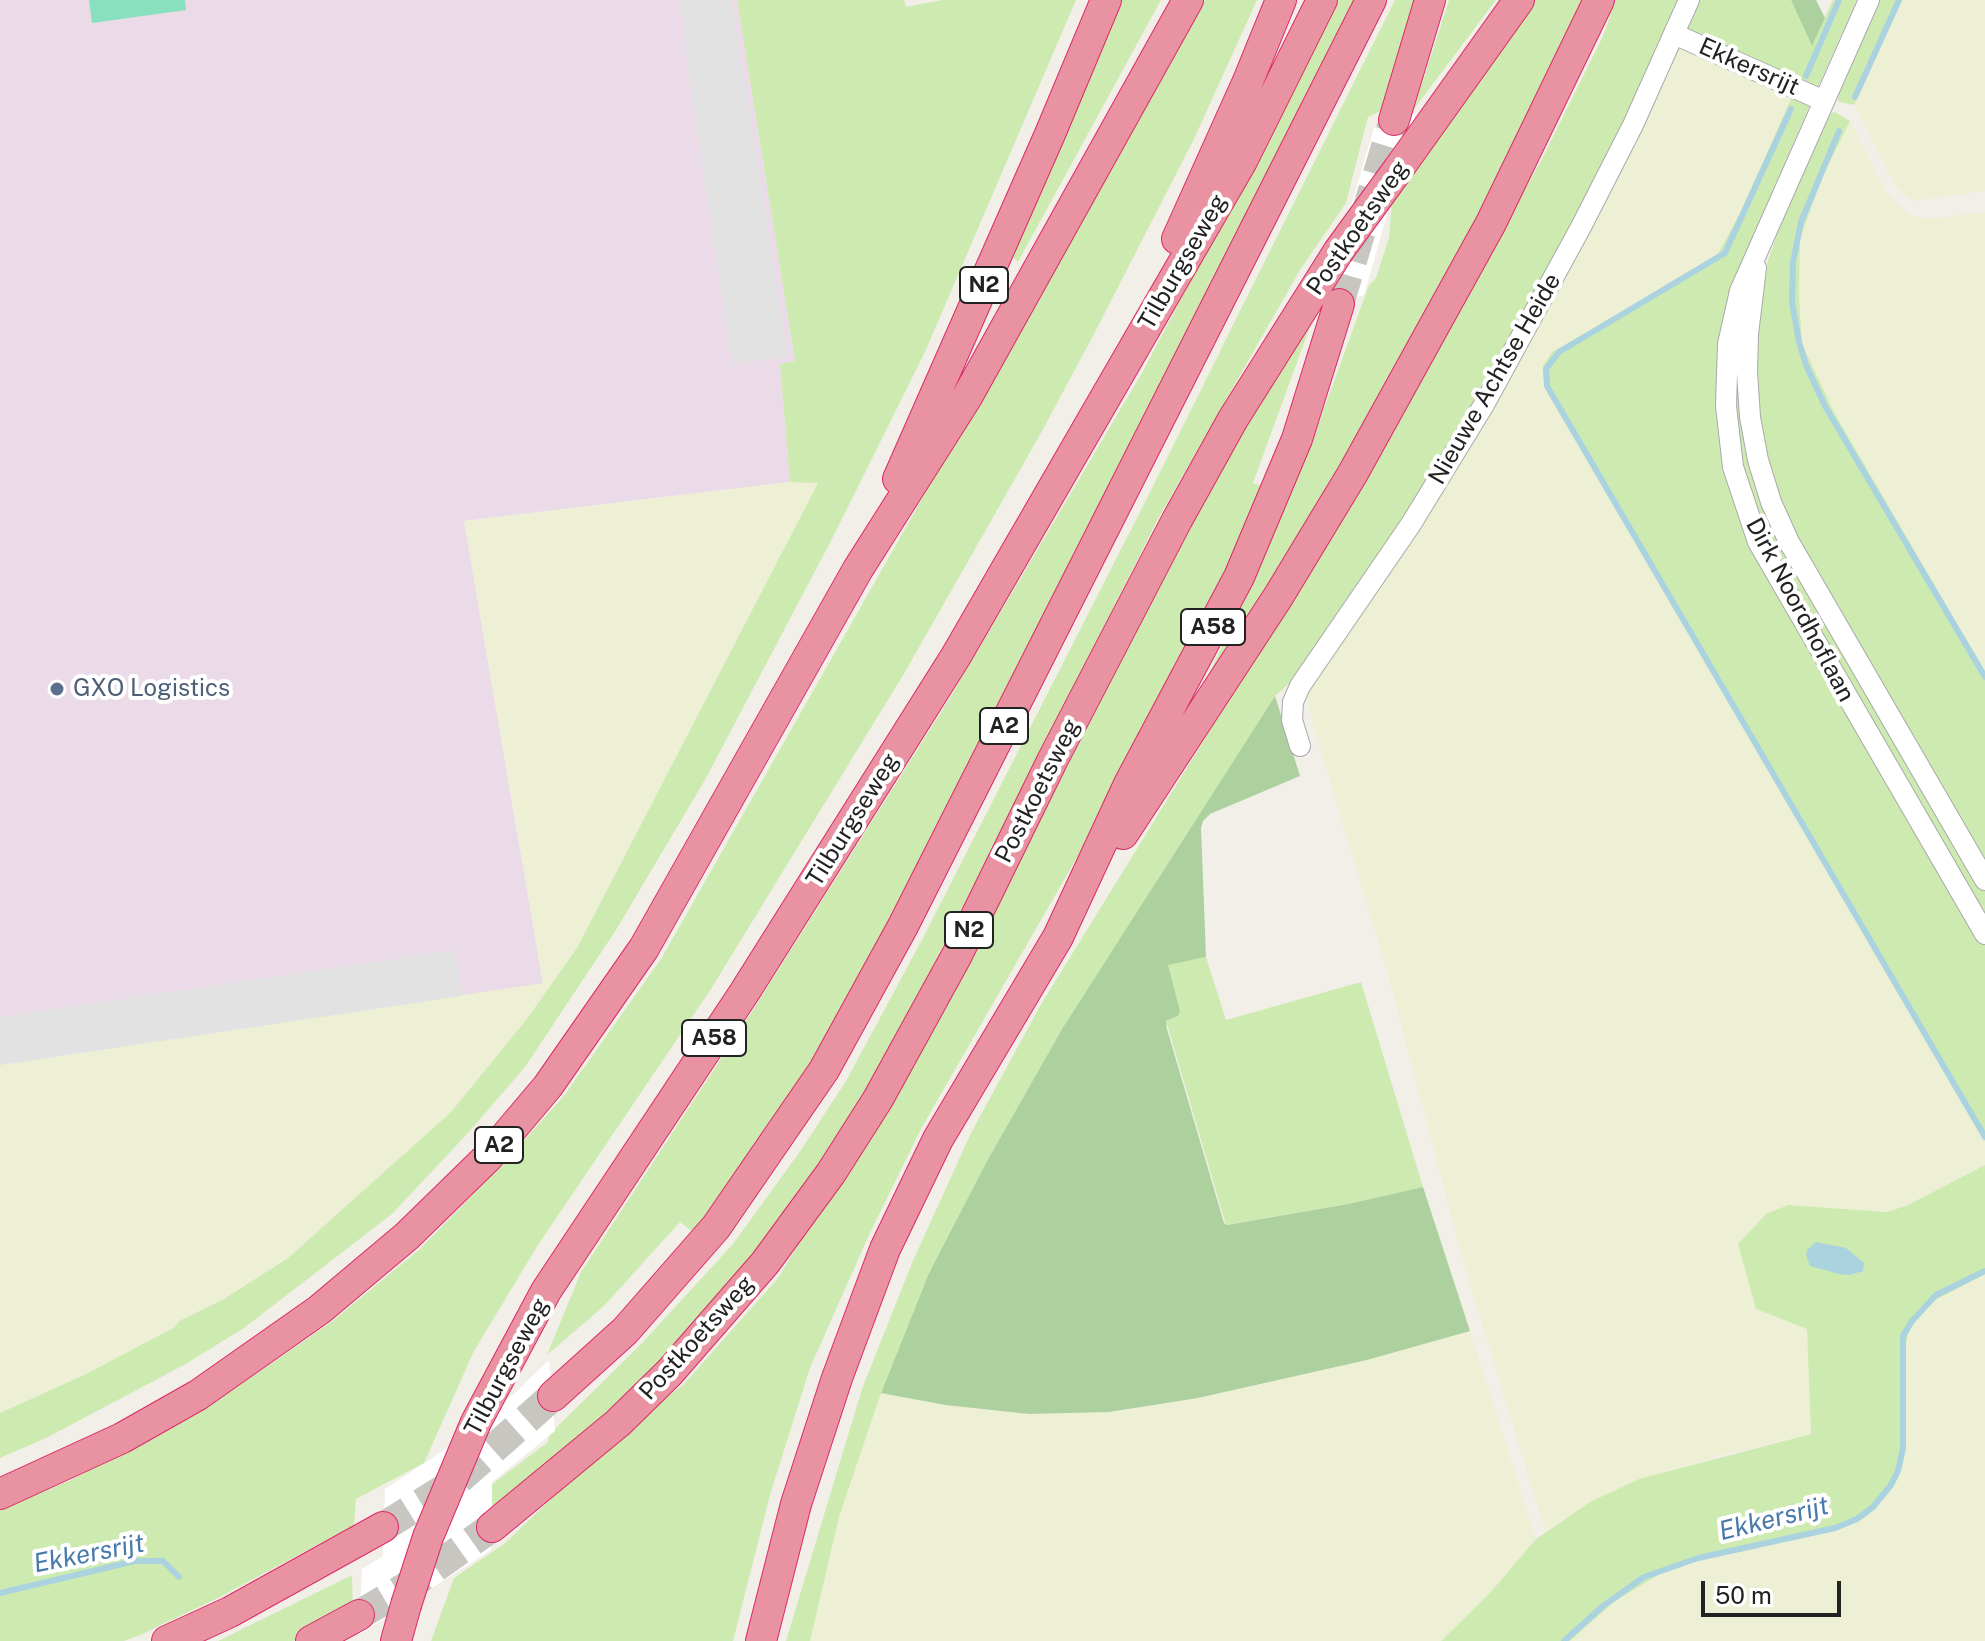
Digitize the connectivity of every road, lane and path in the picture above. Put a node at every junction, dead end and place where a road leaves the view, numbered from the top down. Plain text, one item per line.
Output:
1 (1106, 0) edge
2 (1188, 0) edge
3 (1281, 0) edge
4 (1322, 0) edge
5 (1371, 0) edge
6 (1430, 0) edge
7 (1519, 0) edge
8 (1599, 0) edge
9 (1689, 0) edge
10 (1869, 0) edge
11 (1674, 34) junction
12 (1824, 101) junction
13 (1394, 120) tunnel mouth
14 (1756, 258) junction
15 (1339, 304) tunnel mouth
16 (1108, 390) junction
17 (858, 569) junction
18 (1300, 746) dead end
19 (1985, 880) edge
20 (1985, 934) edge
21 (1058, 937) junction
22 (553, 1396) tunnel mouth
23 (0, 1494) edge
24 (383, 1527) tunnel mouth
25 (492, 1527) tunnel mouth
26 (359, 1615) tunnel mouth
27 (167, 1641) edge
28 (311, 1641) edge
29 (396, 1641) edge
30 (761, 1641) edge

1 - 17 highway, N2
2 - 17 highway, A2
3 - 16 highway
4 - 16 highway, Tilburgseweg / A58
5 - 22 highway, A2
6 - 13 highway
7 - 25 highway, Postkoetsweg / N2, bridge
8 - 21 highway, A58
9 - 11 street, Nieuwe Achtse Heide
10 - 12 street, Dirk Noordhoflaan
11 - 12 street, Ekkersrijt
11 - 18 street, Nieuwe Achtse Heide
12 - 14 street, Dirk Noordhoflaan
14 - 19 street, Dirk Noordhoflaan
14 - 20 street, Dirk Noordhoflaan
15 - 21 highway, A58
16 - 29 highway, Tilburgseweg / A58, bridge
17 - 23 highway, A2
21 - 30 highway, A58
24 - 27 highway
26 - 28 highway

